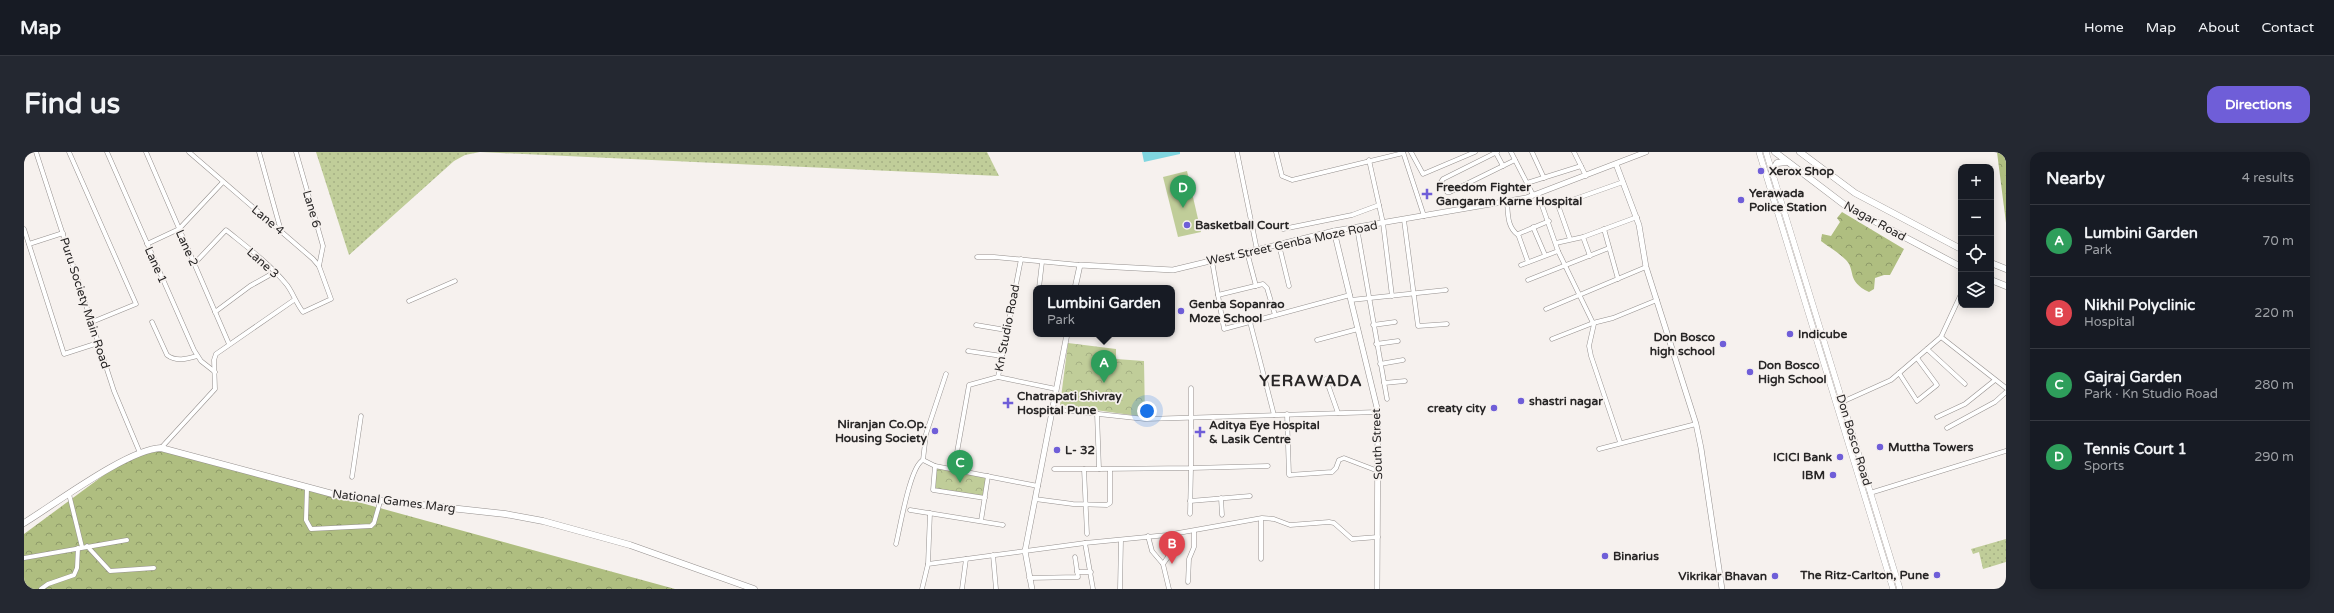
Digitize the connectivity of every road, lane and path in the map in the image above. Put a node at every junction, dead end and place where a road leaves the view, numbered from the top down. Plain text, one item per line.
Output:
1 (36, 152) edge
2 (69, 152) edge
3 (107, 152) edge
4 (146, 152) edge
5 (189, 152) edge
6 (259, 152) edge
7 (296, 152) edge
8 (1237, 152) edge
9 (1276, 152) edge
10 (1403, 152) edge
11 (1411, 152) edge
12 (1475, 152) edge
13 (1497, 152) edge
14 (1511, 152) edge
15 (1533, 152) edge
16 (1574, 152) edge
17 (1646, 152) edge
18 (1760, 152) edge
19 (1766, 152) edge
20 (1774, 152) edge
21 (1800, 152) edge
22 (1370, 160) junction
23 (1515, 160) junction
24 (1786, 162) junction
25 (1616, 164) junction
26 (1503, 166) junction
27 (1581, 166) junction
28 (1772, 172) junction
29 (1586, 176) junction
30 (1544, 178) junction
31 (223, 182) junction
32 (1623, 182) junction
33 (1527, 183) junction
34 (1536, 195) junction
35 (1507, 201) junction
36 (1379, 205) junction
37 (1424, 216) junction
38 (1637, 217) junction
39 (1404, 220) junction
40 (1548, 221) junction
41 (1383, 223) junction
42 (1533, 227) junction
43 (1357, 228) junction
44 (24, 229) edge
45 (179, 229) junction
46 (1283, 229) dead end
47 (1604, 229) junction
48 (281, 231) junction
49 (1334, 231) junction
50 (63, 233) junction
51 (1518, 235) junction
52 (1583, 237) junction
53 (1570, 239) junction
54 (1556, 243) junction
55 (29, 244) junction
56 (147, 244) junction
57 (1279, 245) junction
58 (1958, 247) edge
59 (1608, 248) junction
60 (1257, 250) junction
61 (1558, 250) junction
62 (1247, 252) junction
63 (1545, 255) junction
64 (1590, 256) junction
65 (977, 257) dead end
66 (1021, 259) junction
67 (1212, 261) junction
68 (1042, 262) junction
69 (1528, 262) junction
70 (194, 264) junction
71 (1958, 264) edge
72 (1994, 264) edge
73 (1080, 265) junction
74 (1521, 265) dead end
75 (319, 266) junction
76 (1566, 266) junction
77 (1646, 267) junction
78 (2006, 269) edge
79 (275, 272) junction
80 (1618, 279) junction
81 (1528, 280) dead end
82 (455, 281) dead end
83 (1994, 281) edge
84 (1039, 285) edge
85 (1076, 285) edge
86 (1256, 286) junction
87 (1289, 286) dead end
88 (2006, 286) edge
89 (1446, 290) dead end
90 (1414, 294) junction
91 (1218, 295) junction
92 (1350, 295) junction
93 (1392, 296) junction
94 (1580, 296) junction
95 (1368, 299) junction
96 (294, 300) junction
97 (1351, 300) junction
98 (1657, 300) junction
99 (1958, 300) edge
100 (409, 301) dead end
101 (1546, 309) dead end
102 (215, 312) junction
103 (1275, 315) junction
104 (92, 322) junction
105 (152, 322) dead end
106 (1250, 322) junction
107 (1395, 322) dead end
108 (1447, 324) dead end
109 (1594, 324) junction
110 (976, 325) dead end
111 (1373, 325) junction
112 (1358, 329) junction
113 (1006, 330) junction
114 (1066, 337) edge
115 (1941, 337) junction
116 (1552, 339) dead end
117 (1316, 340) dead end
118 (1398, 341) dead end
119 (98, 344) junction
120 (229, 344) junction
121 (1376, 344) junction
122 (1927, 349) junction
123 (968, 351) dead end
124 (197, 356) junction
125 (1002, 356) junction
126 (1916, 358) junction
127 (1403, 360) dead end
128 (1380, 364) junction
129 (215, 372) junction
130 (1899, 373) junction
131 (946, 374) dead end
132 (998, 377) junction
133 (1326, 379) dead end
134 (1995, 380) junction
135 (1405, 381) dead end
136 (1384, 383) junction
137 (1965, 384) dead end
138 (1191, 388) dead end
139 (2006, 388) edge
140 (1056, 389) junction
141 (2006, 392) edge
142 (1387, 399) dead end
143 (1842, 402) junction
144 (1052, 409) junction
145 (1378, 412) junction
146 (1338, 413) junction
147 (1096, 414) junction
148 (1287, 414) junction
149 (1274, 415) junction
150 (361, 416) dead end
151 (1192, 417) junction
152 (1938, 417) dead end
153 (1696, 424) junction
154 (1947, 428) dead end
155 (1620, 442) junction
156 (161, 448) junction
157 (1599, 449) dead end
158 (2006, 451) edge
159 (140, 453) junction
160 (923, 460) junction
161 (935, 466) junction
162 (1268, 466) dead end
163 (1191, 468) junction
164 (1054, 469) dead end
165 (1084, 469) junction
166 (1099, 469) junction
167 (954, 470) junction
168 (1110, 470) junction
169 (1378, 471) junction
170 (988, 476) junction
171 (352, 477) dead end
172 (1038, 486) junction
173 (307, 488) junction
174 (1870, 493) junction
175 (69, 494) junction
176 (1250, 496) dead end
177 (985, 498) junction
178 (1221, 498) junction
179 (1035, 499) junction
180 (1190, 500) junction
181 (380, 502) junction
182 (1085, 505) junction
183 (910, 510) dead end
184 (930, 513) junction
185 (1190, 514) dead end
186 (1222, 515) dead end
187 (1261, 519) junction
188 (981, 521) junction
189 (24, 523) edge
190 (1003, 525) dead end
191 (1194, 531) junction
192 (1087, 534) dead end
193 (1167, 535) junction
194 (1148, 536) junction
195 (1378, 538) junction
196 (127, 540) dead end
197 (1121, 540) junction
198 (1085, 543) junction
199 (896, 544) dead end
200 (83, 547) junction
201 (1025, 551) junction
202 (993, 555) junction
203 (1076, 557) dead end
204 (24, 558) edge
205 (966, 559) junction
206 (1261, 559) dead end
207 (928, 564) junction
208 (1162, 564) junction
209 (154, 568) dead end
210 (1077, 572) junction
211 (1091, 572) junction
212 (1029, 578) junction
213 (1188, 582) dead end
214 (41, 589) edge
215 (754, 589) edge
216 (922, 589) edge
217 (962, 589) edge
218 (996, 589) edge
219 (1032, 589) edge
220 (1092, 589) edge
221 (1120, 589) edge
222 (1169, 589) edge
223 (1377, 589) edge
224 (1722, 589) edge
225 (1893, 589) edge
226 (1900, 589) edge

1 - 50 street, Puru Society Main Road
2 - 104 street
3 - 56 street, Lane 1
4 - 45 street, Lane 2
5 - 31 street, Lane 4
6 - 48 street
7 - 75 street, Lane 6
8 - 60 street
9 - 22 street
10 - 22 street
10 - 37 street
11 - 12 street
13 - 26 street
13 - 26 street
14 - 23 street
15 - 30 street
16 - 27 street
17 - 25 street, West Street Genba Moze Road
18 - 225 main road, Don Bosco Road
19 - 28 main road, Don Bosco Road
20 - 24 main road, Nagar Road
21 - 58 main road, Nagar Road
22 - 36 street
23 - 26 street
23 - 33 street
24 - 28 main road
24 - 71 main road, Nagar Road
25 - 29 street, West Street Genba Moze Road
25 - 32 street
27 - 29 street
27 - 30 street
28 - 143 main road, Don Bosco Road
29 - 34 street, West Street Genba Moze Road
30 - 33 street
31 - 45 street
31 - 48 street, Lane 4
32 - 38 street
32 - 53 street
33 - 34 street
34 - 35 street, West Street Genba Moze Road
34 - 40 street
35 - 37 street, West Street Genba Moze Road
35 - 51 street
36 - 41 street
36 - 46 street
37 - 39 street, West Street Genba Moze Road
38 - 47 street
38 - 77 street
39 - 41 street, West Street Genba Moze Road
39 - 90 street
40 - 42 street
40 - 54 street
41 - 43 street, West Street Genba Moze Road
41 - 93 street
42 - 51 street
42 - 63 street
43 - 49 street, West Street Genba Moze Road
43 - 95 street
44 - 55 street
45 - 56 street
45 - 70 street, Lane 2
47 - 52 street
47 - 59 street
48 - 75 street, Lane 4
49 - 57 street, West Street Genba Moze Road
49 - 92 street, South Street
50 - 55 street
50 - 104 street, Puru Society Main Road
51 - 69 street
52 - 53 street
52 - 64 street
53 - 54 street
54 - 61 street
55 - 119 street
56 - 124 street, Lane 1
57 - 60 street, West Street Genba Moze Road
57 - 87 street
59 - 64 street
59 - 80 street
60 - 62 street, West Street Genba Moze Road
61 - 63 street
61 - 76 street
62 - 67 street, West Street Genba Moze Road
62 - 86 street
63 - 69 street
64 - 76 street
65 - 66 street, West Street Genba Moze Road
66 - 68 street, West Street Genba Moze Road
66 - 113 street, Kn Studio Road
67 - 73 street, West Street Genba Moze Road
67 - 91 street
68 - 73 street, West Street Genba Moze Road
68 - 84 street
69 - 74 street
70 - 79 street, Lane 3
70 - 102 street, Lane 2
72 - 78 main road
73 - 85 street
75 - 96 street, Lane 4
76 - 81 street
76 - 94 street
77 - 80 street
77 - 98 street
79 - 96 street, Lane 3
79 - 102 street
80 - 94 street
82 - 100 street
83 - 88 main road
86 - 91 street
86 - 103 street
89 - 90 street
90 - 93 street
90 - 108 street
91 - 106 street
92 - 97 street, South Street
92 - 103 street
93 - 95 street
94 - 101 street
94 - 109 street
95 - 97 street
95 - 111 street
96 - 120 street
97 - 112 street, South Street
98 - 109 street
98 - 153 street
99 - 115 street
102 - 120 street, Lane 2
103 - 106 street
104 - 119 street, Puru Society Main Road
105 - 124 street
106 - 149 street
107 - 111 street
109 - 116 street
109 - 155 street
110 - 113 street
111 - 121 street
112 - 117 street
112 - 145 street, South Street
113 - 125 street, Kn Studio Road
114 - 140 street
115 - 122 street
115 - 134 street
118 - 121 street
119 - 159 street, Puru Society Main Road
120 - 129 street
121 - 128 street
122 - 126 street
122 - 137 street
123 - 125 street
124 - 129 street, Lane 1
125 - 132 street, Kn Studio Road
126 - 130 street
126 - 130 street
127 - 128 street
128 - 136 street
129 - 156 street
130 - 143 street
131 - 160 street
132 - 140 street
132 - 167 street, Kn Studio Road
133 - 146 street
134 - 139 street
134 - 152 street
135 - 136 street
136 - 142 street
138 - 151 street
140 - 144 street
141 - 154 street
143 - 174 main road, Don Bosco Road
144 - 147 street
144 - 172 street
145 - 146 street
145 - 169 street, South Street
146 - 148 street
147 - 151 street
147 - 166 street
148 - 149 street
148 - 169 street
149 - 151 street
150 - 171 street
151 - 163 street
153 - 155 street
153 - 224 street
155 - 157 street
156 - 159 main road, National Games Marg
156 - 173 main road, National Games Marg
158 - 174 street
159 - 175 main road, National Games Marg
160 - 161 street
160 - 199 street
161 - 167 street
161 - 177 street
162 - 163 street
163 - 168 street
163 - 180 street
164 - 165 street
165 - 166 street
165 - 182 street
166 - 168 street
167 - 170 street
168 - 182 street
169 - 195 street, South Street
170 - 172 street
170 - 177 street
172 - 179 street
173 - 181 main road, National Games Marg
173 - 181 street
174 - 226 main road, Don Bosco Road
175 - 189 main road, National Games Marg
175 - 200 street
176 - 178 street
177 - 188 street
178 - 180 street
178 - 186 street
179 - 182 street
179 - 201 street
180 - 185 street
181 - 215 main road, National Games Marg
182 - 192 street
183 - 184 street
184 - 188 street
184 - 207 street
187 - 191 street
187 - 195 street
187 - 206 street
188 - 190 street
191 - 193 street
191 - 213 street
193 - 194 street
193 - 208 street
194 - 197 street
194 - 208 street
195 - 223 street, South Street
196 - 200 street
197 - 198 street
197 - 221 street
198 - 201 street
198 - 211 street
200 - 204 street
200 - 209 street
200 - 214 street
201 - 202 street
201 - 212 street
202 - 205 street
202 - 218 street
203 - 210 street
205 - 207 street
205 - 217 street
207 - 216 street
208 - 222 street
210 - 211 street
210 - 212 street
211 - 220 street
212 - 219 street

